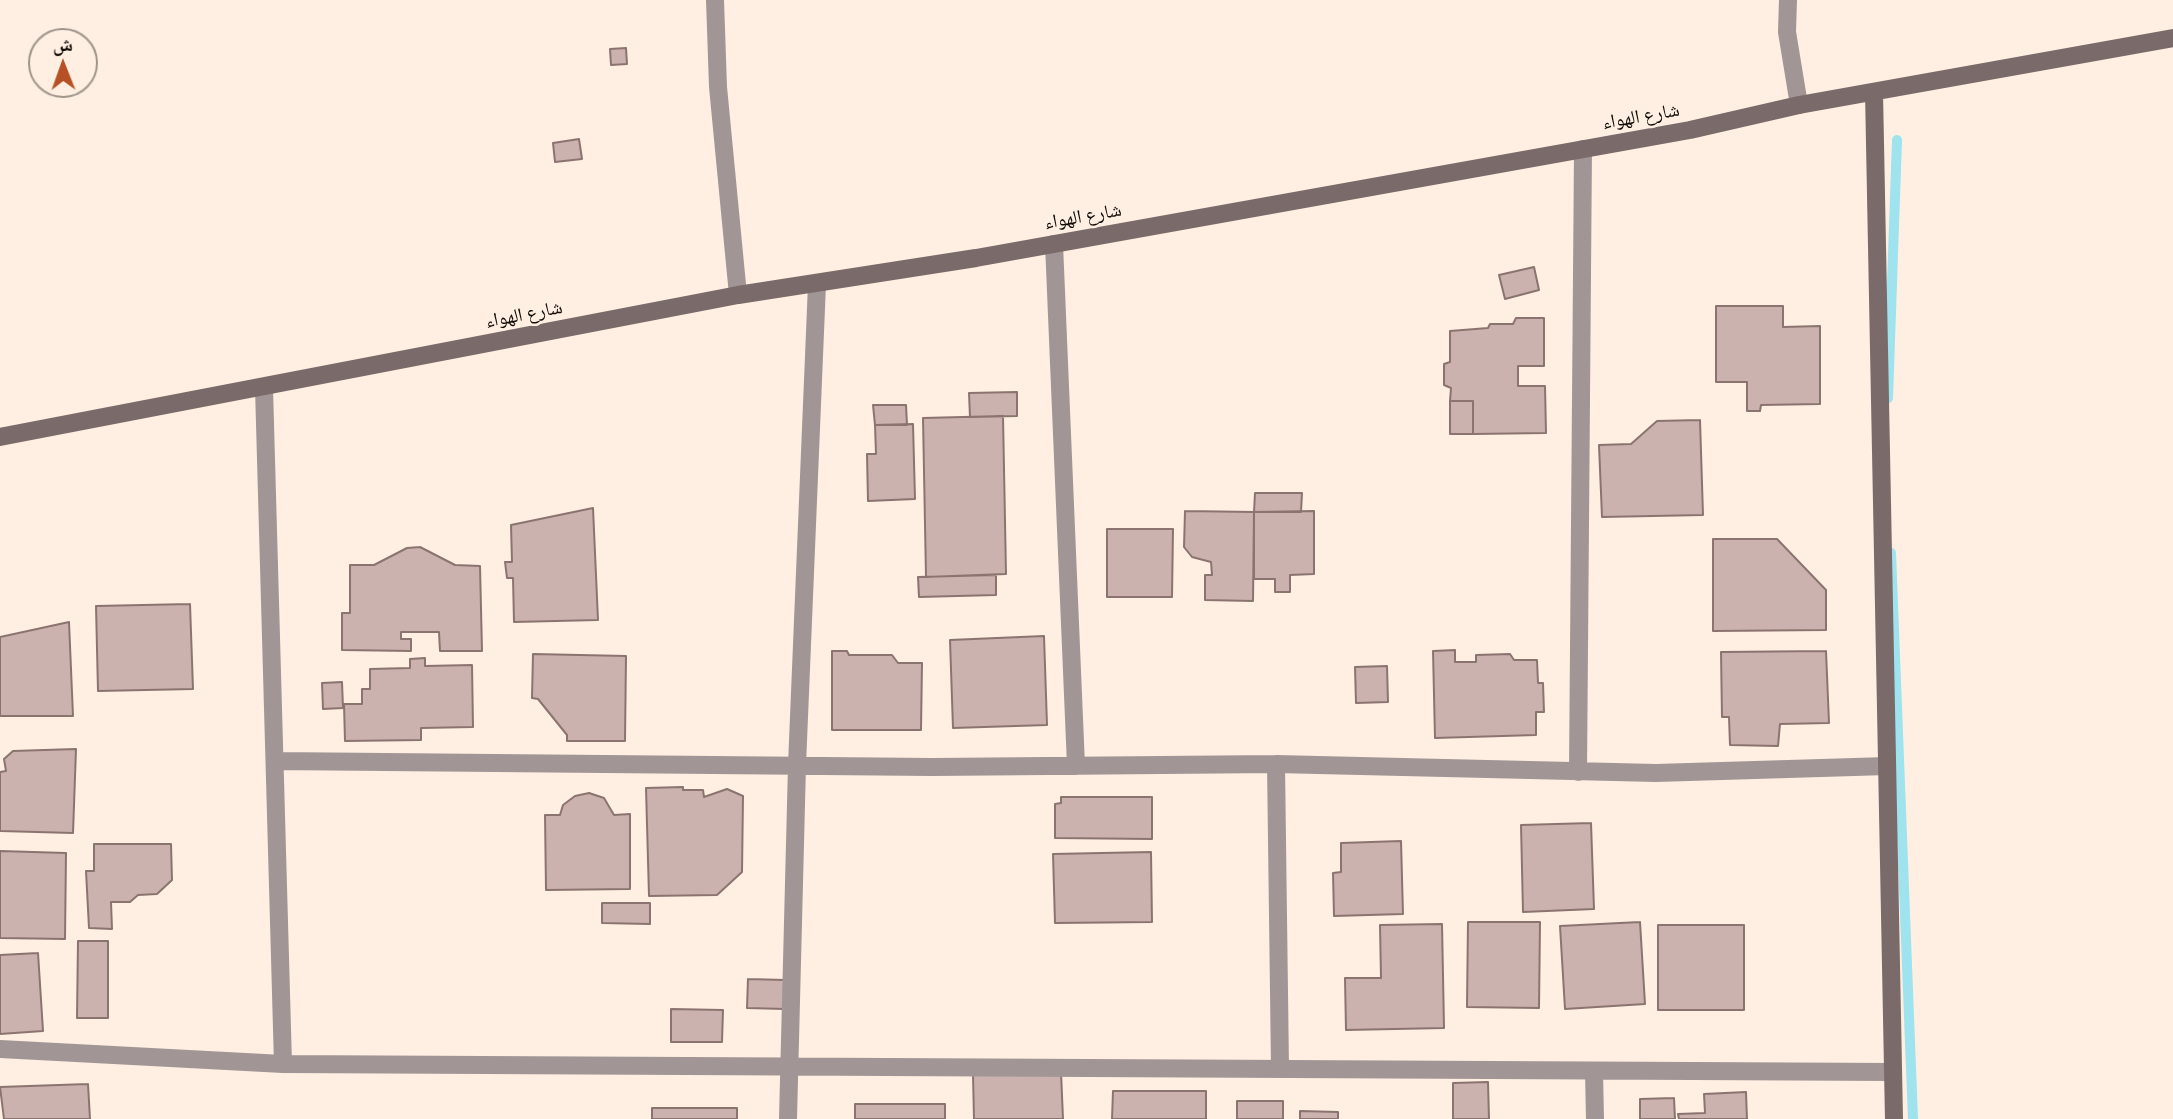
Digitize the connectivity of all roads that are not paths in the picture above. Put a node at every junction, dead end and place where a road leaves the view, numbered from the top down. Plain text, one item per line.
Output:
1 (715, 0) edge
2 (1790, 3) edge
3 (2173, 38) edge
4 (1874, 92) junction
5 (1799, 105) junction
6 (1583, 149) junction
7 (1055, 244) junction
8 (817, 284) junction
9 (738, 295) junction
10 (264, 388) junction
11 (0, 437) edge
12 (275, 761) junction
13 (1276, 764) junction
14 (797, 765) junction
15 (1076, 766) junction
16 (1887, 766) junction
17 (1578, 772) junction
18 (0, 1049) edge
19 (282, 1064) junction
20 (791, 1067) junction
21 (1280, 1068) junction
22 (1594, 1071) junction
23 (1893, 1072) junction
24 (788, 1119) edge
25 (1595, 1119) edge
26 (1894, 1119) edge

1 - 9 street
2 - 5 street
3 - 4 street, شارع الهواء
4 - 5 street, شارع الهواء
4 - 16 street
5 - 6 street, شارع الهواء
6 - 7 street, شارع الهواء
6 - 17 street
7 - 8 street, شارع الهواء
7 - 15 street
8 - 9 street, شارع الهواء
8 - 14 street
9 - 10 street, شارع الهواء
10 - 11 street, شارع الهواء
10 - 12 street
12 - 14 street
12 - 19 street
13 - 15 street
13 - 17 street
13 - 21 street
14 - 15 street
14 - 20 street
16 - 17 street
16 - 23 street
18 - 19 street
19 - 20 street
20 - 21 street
20 - 24 street
21 - 22 street
22 - 23 street
22 - 25 street
23 - 26 street

